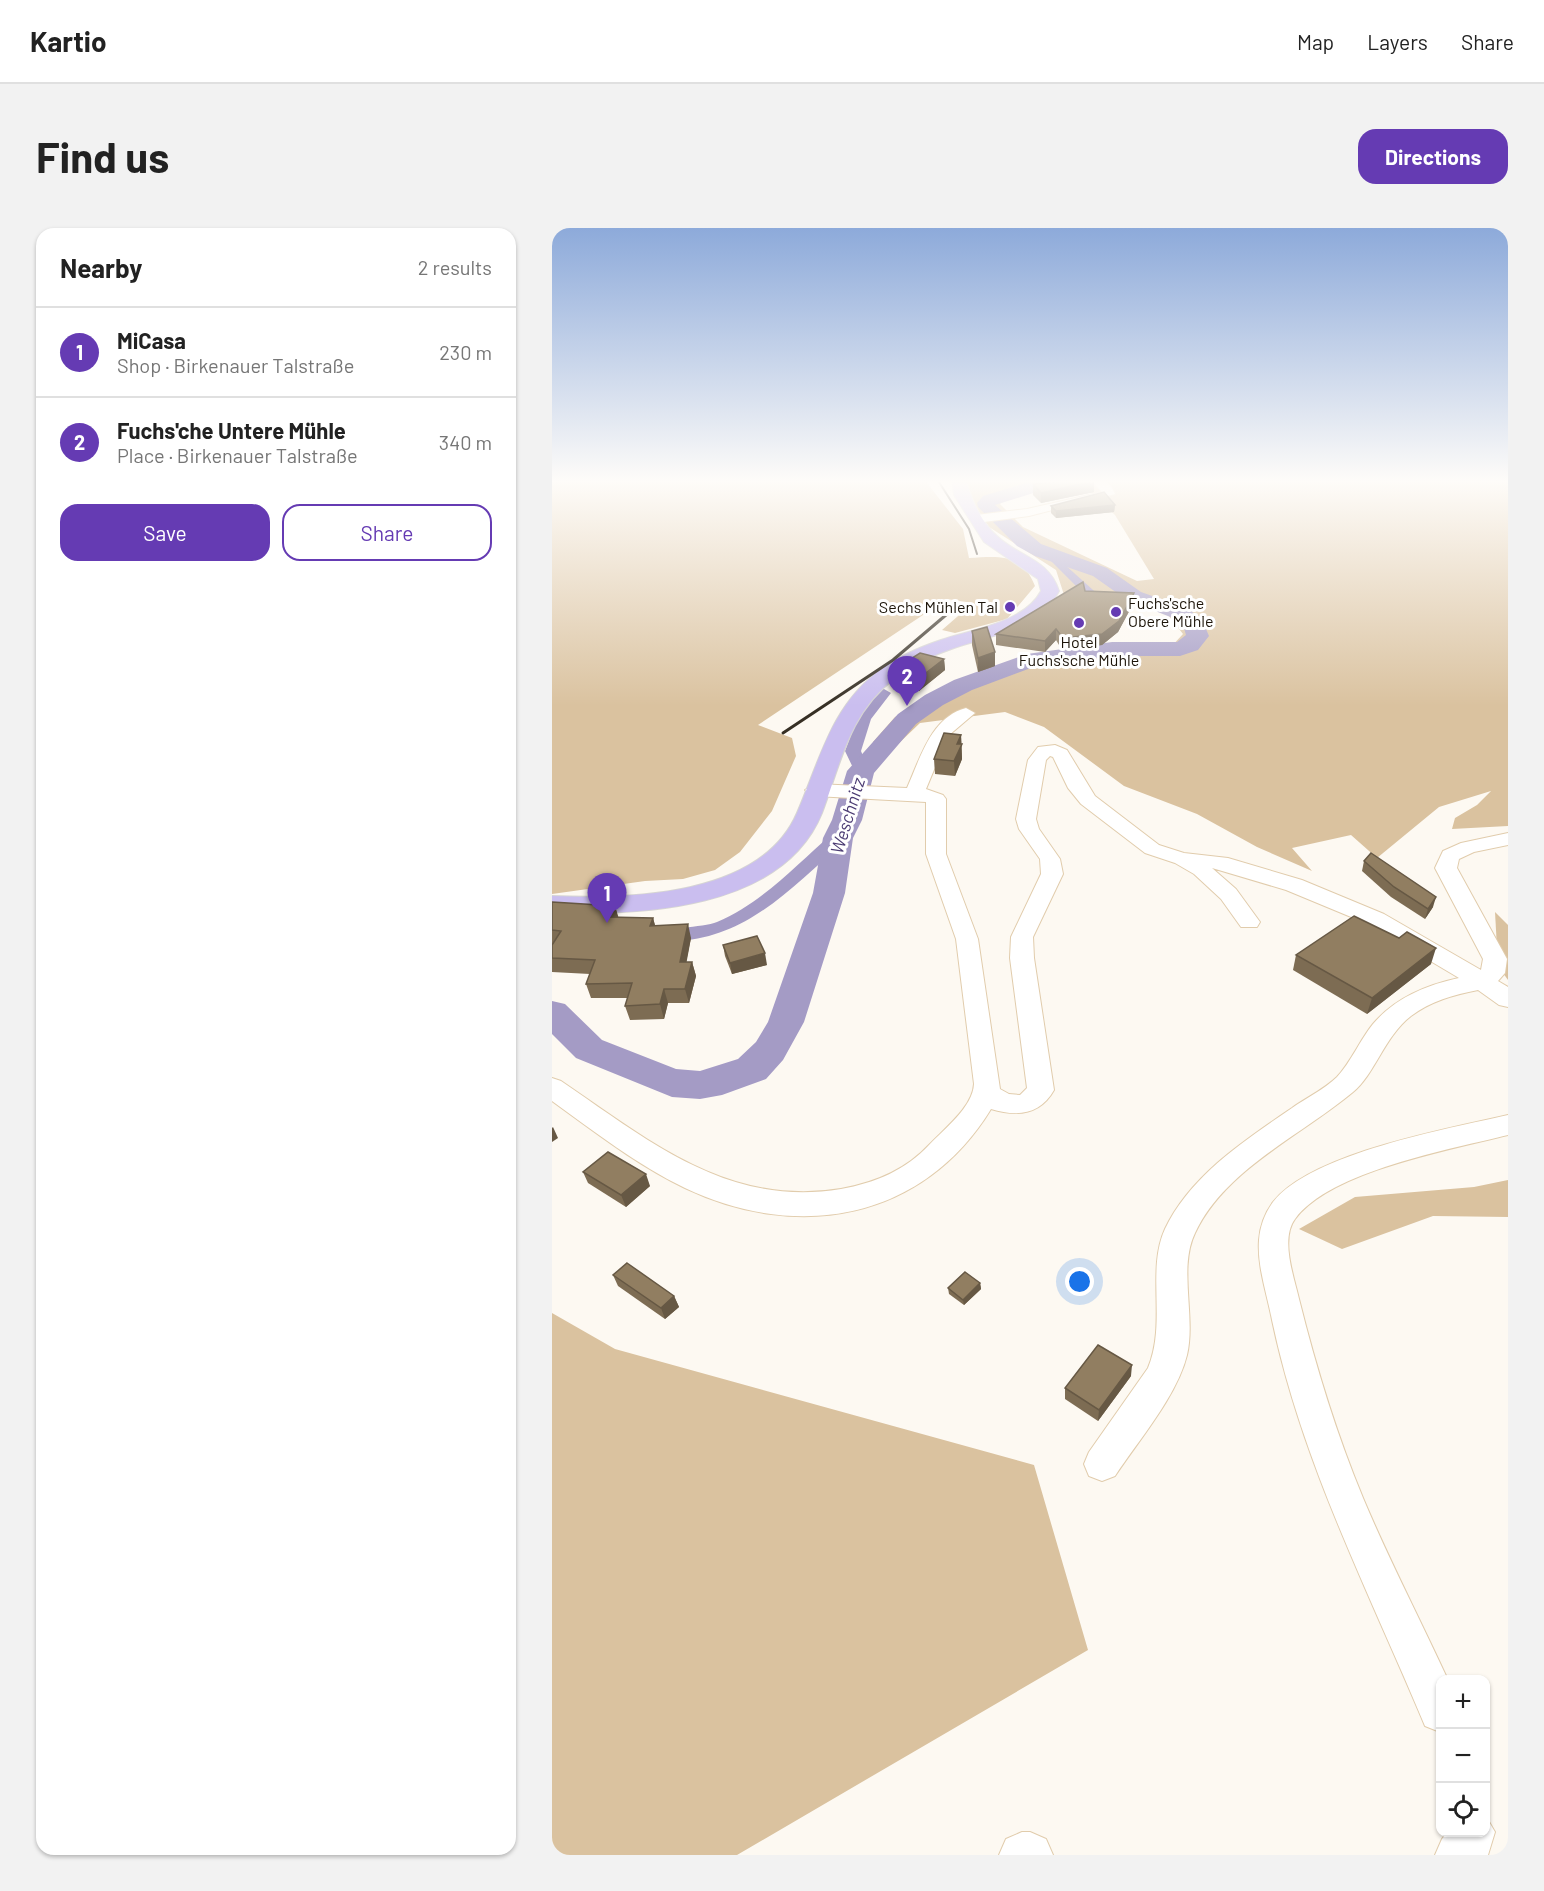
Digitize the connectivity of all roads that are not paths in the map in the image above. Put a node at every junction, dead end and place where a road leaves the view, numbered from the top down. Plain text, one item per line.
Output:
1 (1014, 555) edge
2 (966, 713) dead end
3 (827, 791) junction
4 (914, 794) junction
5 (1507, 840) edge
6 (1182, 859) junction
7 (552, 904) edge
8 (1249, 922) dead end
9 (1482, 981) junction
10 (1508, 999) edge
11 (552, 1088) edge
12 (986, 1093) junction
13 (1508, 1125) edge
14 (1102, 1464) dead end
15 (1436, 1702) edge
16 (1471, 1837) edge
17 (1022, 1855) edge
18 (1030, 1855) edge
19 (1458, 1855) edge

1 - 3 main road
2 - 4 lane
3 - 4 lane
3 - 7 main road
4 - 12 lane
5 - 9 lane
6 - 8 lane
6 - 9 lane
6 - 12 lane
9 - 10 lane
9 - 14 lane
11 - 12 lane
13 - 15 lane
16 - 19 lane
17 - 18 lane

